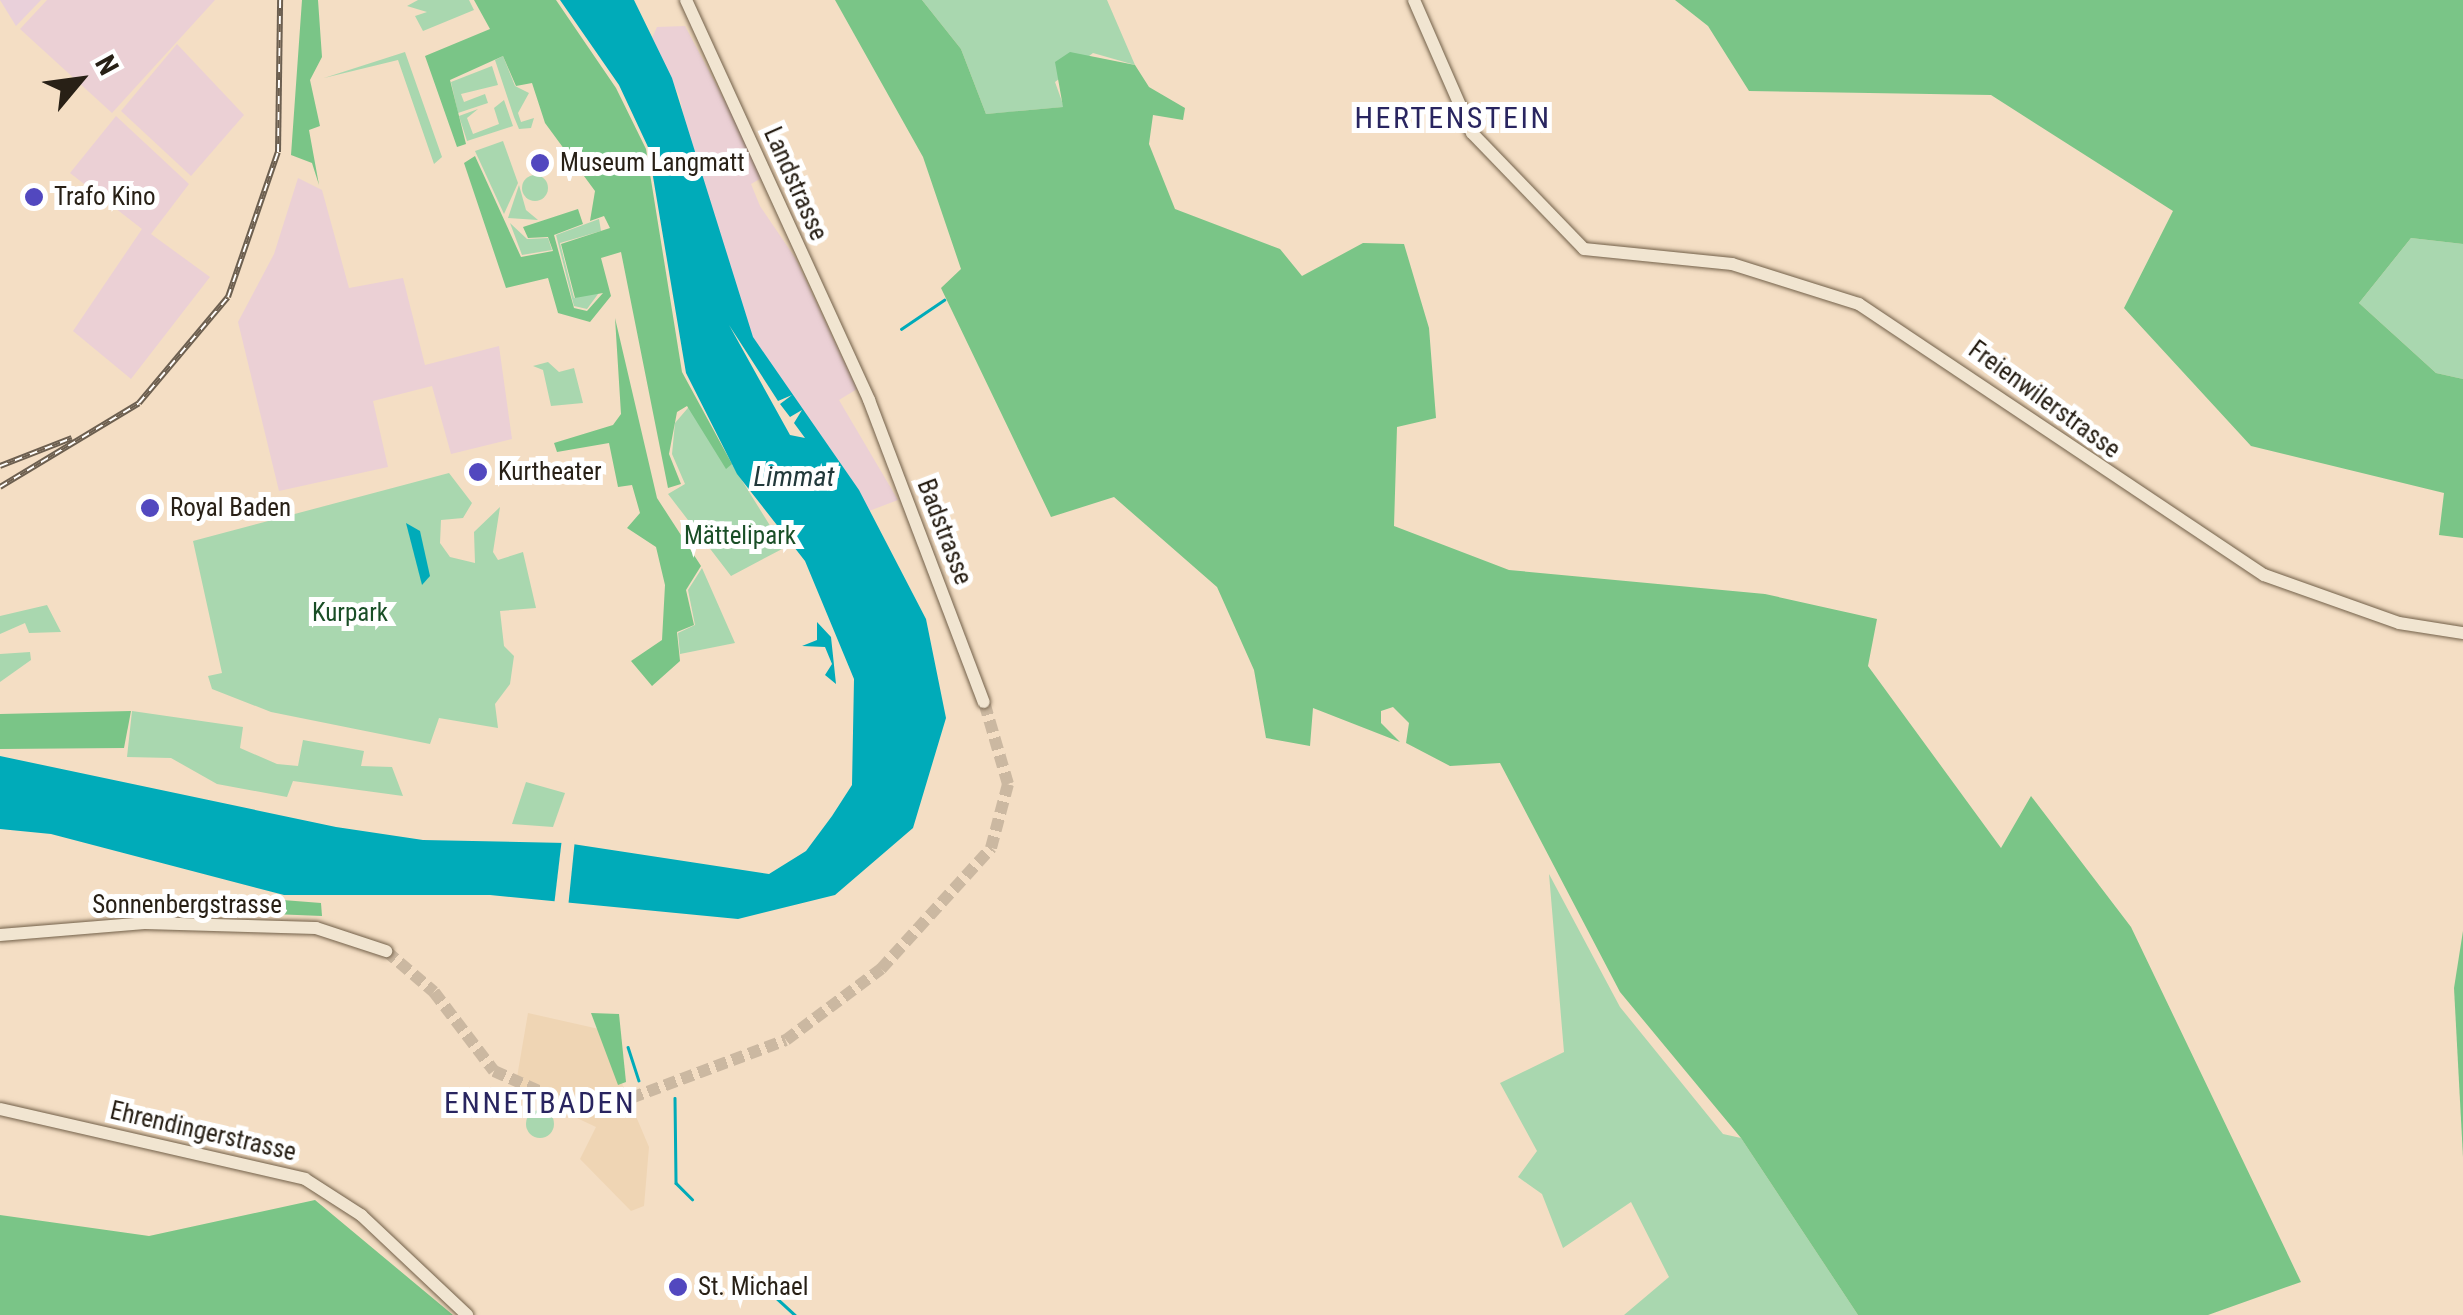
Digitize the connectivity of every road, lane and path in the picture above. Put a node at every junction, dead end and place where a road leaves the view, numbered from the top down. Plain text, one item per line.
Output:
1 (686, 0) edge
2 (1414, 0) edge
3 (863, 386) joint
4 (2463, 633) edge
5 (983, 698) tunnel mouth
6 (0, 935) edge
7 (386, 951) tunnel mouth
8 (0, 1109) edge
9 (467, 1315) edge

1 - 3 main road, Landstrasse
2 - 4 main road, Freienwilerstrasse
3 - 5 main road, Badstrasse
6 - 7 main road, Sonnenbergstrasse
8 - 9 main road, Ehrendingerstrasse

